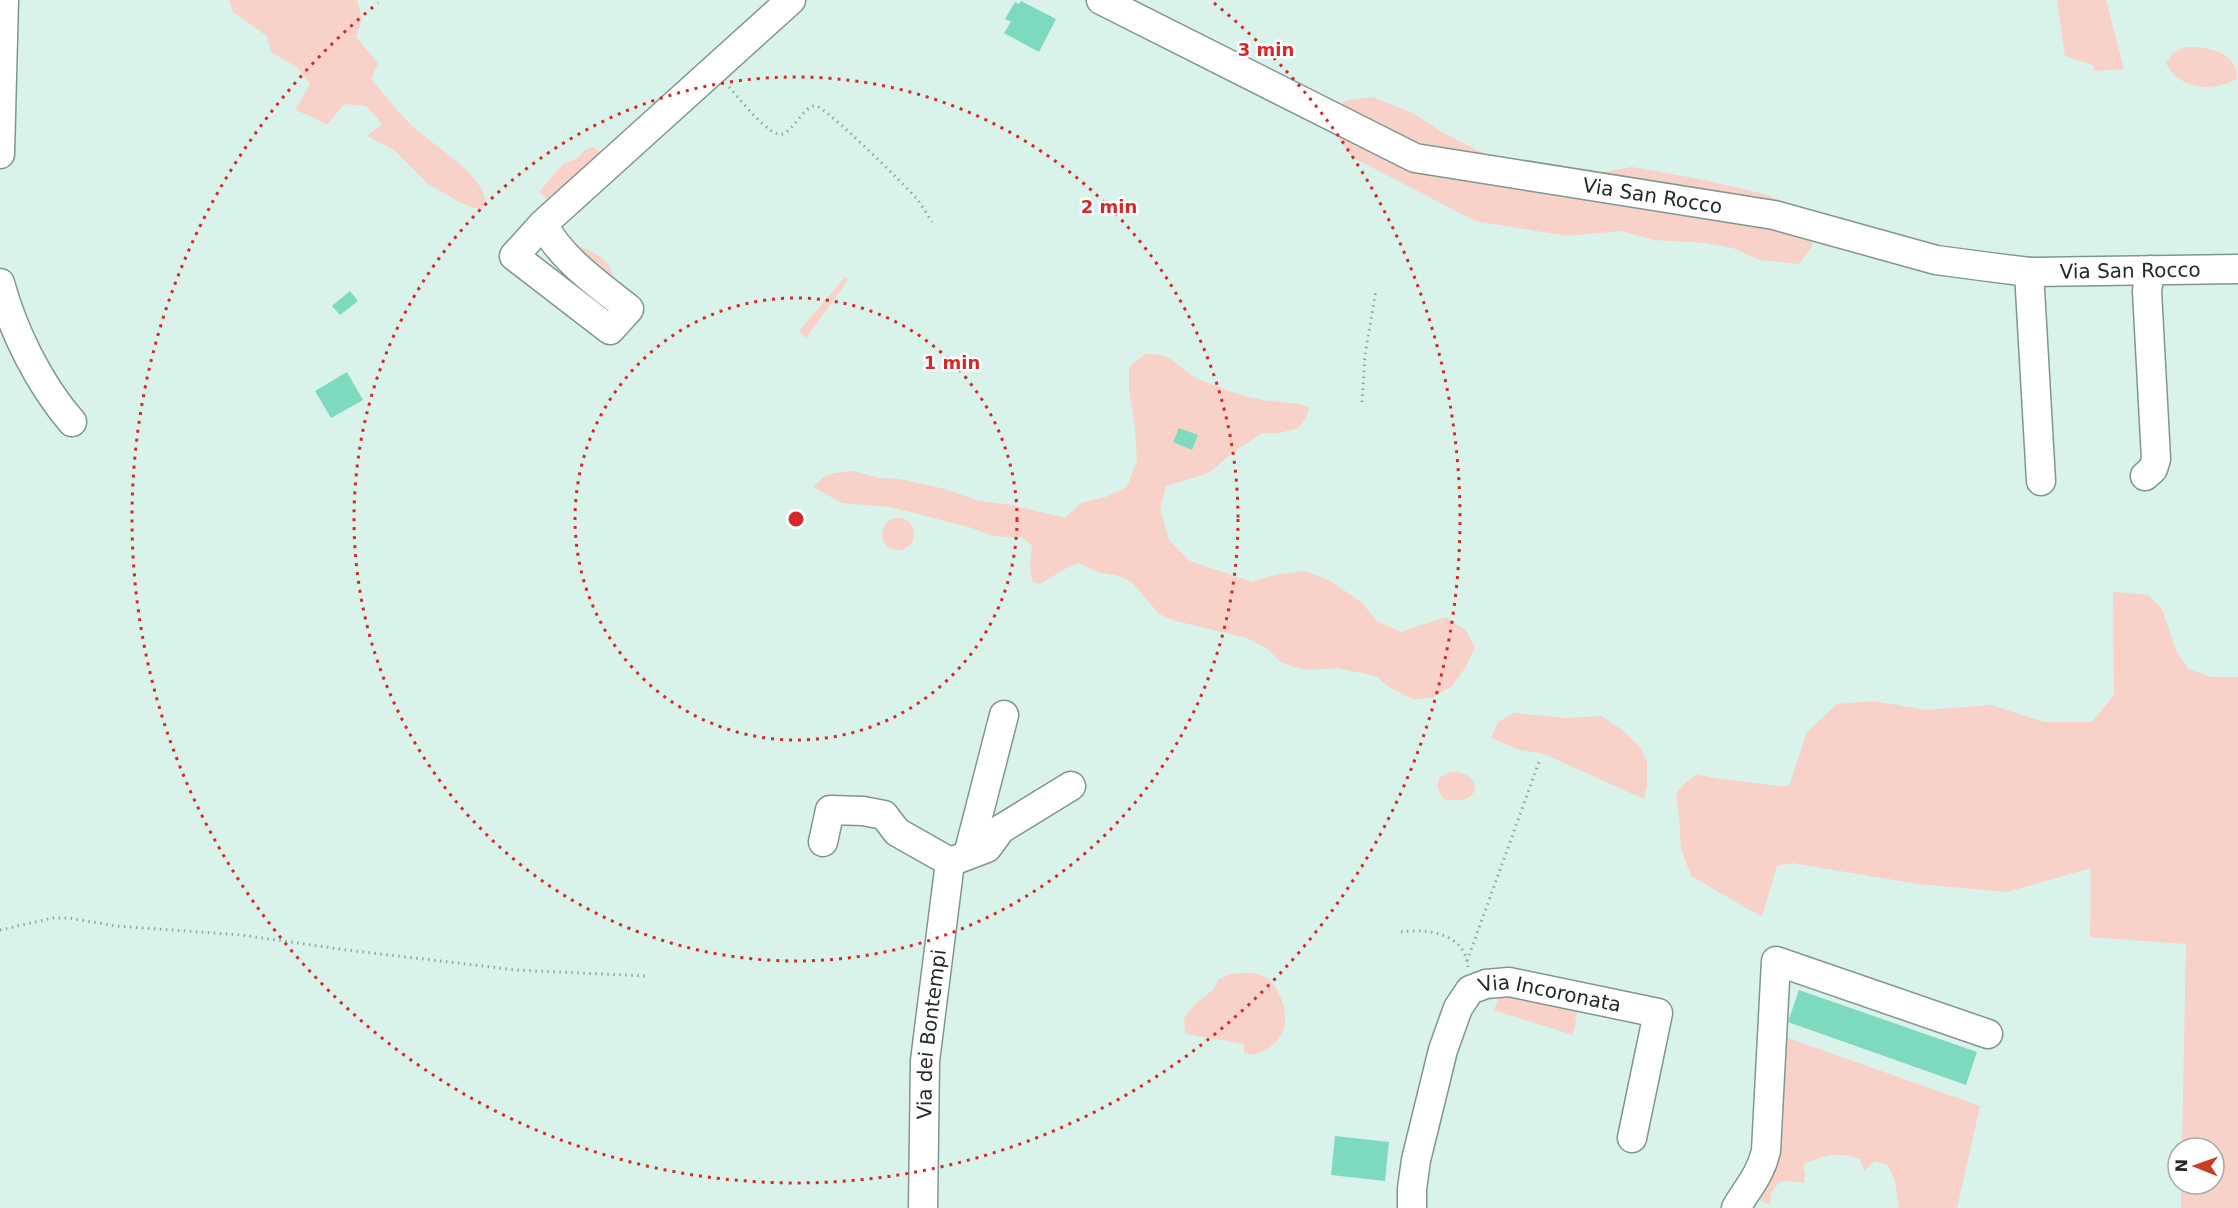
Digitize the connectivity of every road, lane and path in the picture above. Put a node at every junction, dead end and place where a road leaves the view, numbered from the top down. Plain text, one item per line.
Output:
1 (4, 0) edge
2 (791, 0) edge
3 (1101, 0) edge
4 (713, 70) junction
5 (0, 154) edge
6 (932, 222) dead end
7 (543, 224) dead end
8 (2238, 269) edge
9 (2150, 270) junction
10 (2029, 272) junction
11 (0, 283) edge
12 (1376, 290) dead end
13 (1362, 402) dead end
14 (72, 422) dead end
15 (2145, 476) dead end
16 (2041, 481) dead end
17 (1004, 715) dead end
18 (1539, 762) dead end
19 (1071, 786) dead end
20 (823, 842) dead end
21 (959, 859) junction
22 (0, 930) edge
23 (1401, 932) dead end
24 (1467, 961) junction
25 (646, 976) dead end
26 (1470, 990) junction
27 (1988, 1034) dead end
28 (1632, 1138) dead end
29 (1733, 1204) edge
30 (923, 1208) edge
31 (1412, 1208) edge

1 - 5 street
2 - 4 street
3 - 10 street, Via San Rocco
4 - 6 path
4 - 7 street
8 - 9 street, Via San Rocco
9 - 10 street, Via San Rocco
9 - 15 street
10 - 16 street
11 - 14 street
12 - 13 path
17 - 21 street, Via dei Bontempi
18 - 24 path
19 - 21 street
20 - 21 street
21 - 30 street, Via dei Bontempi
22 - 25 path
23 - 24 path
24 - 26 path
26 - 28 street, Via Incoronata
26 - 31 street, Via Incoronata
27 - 29 street

